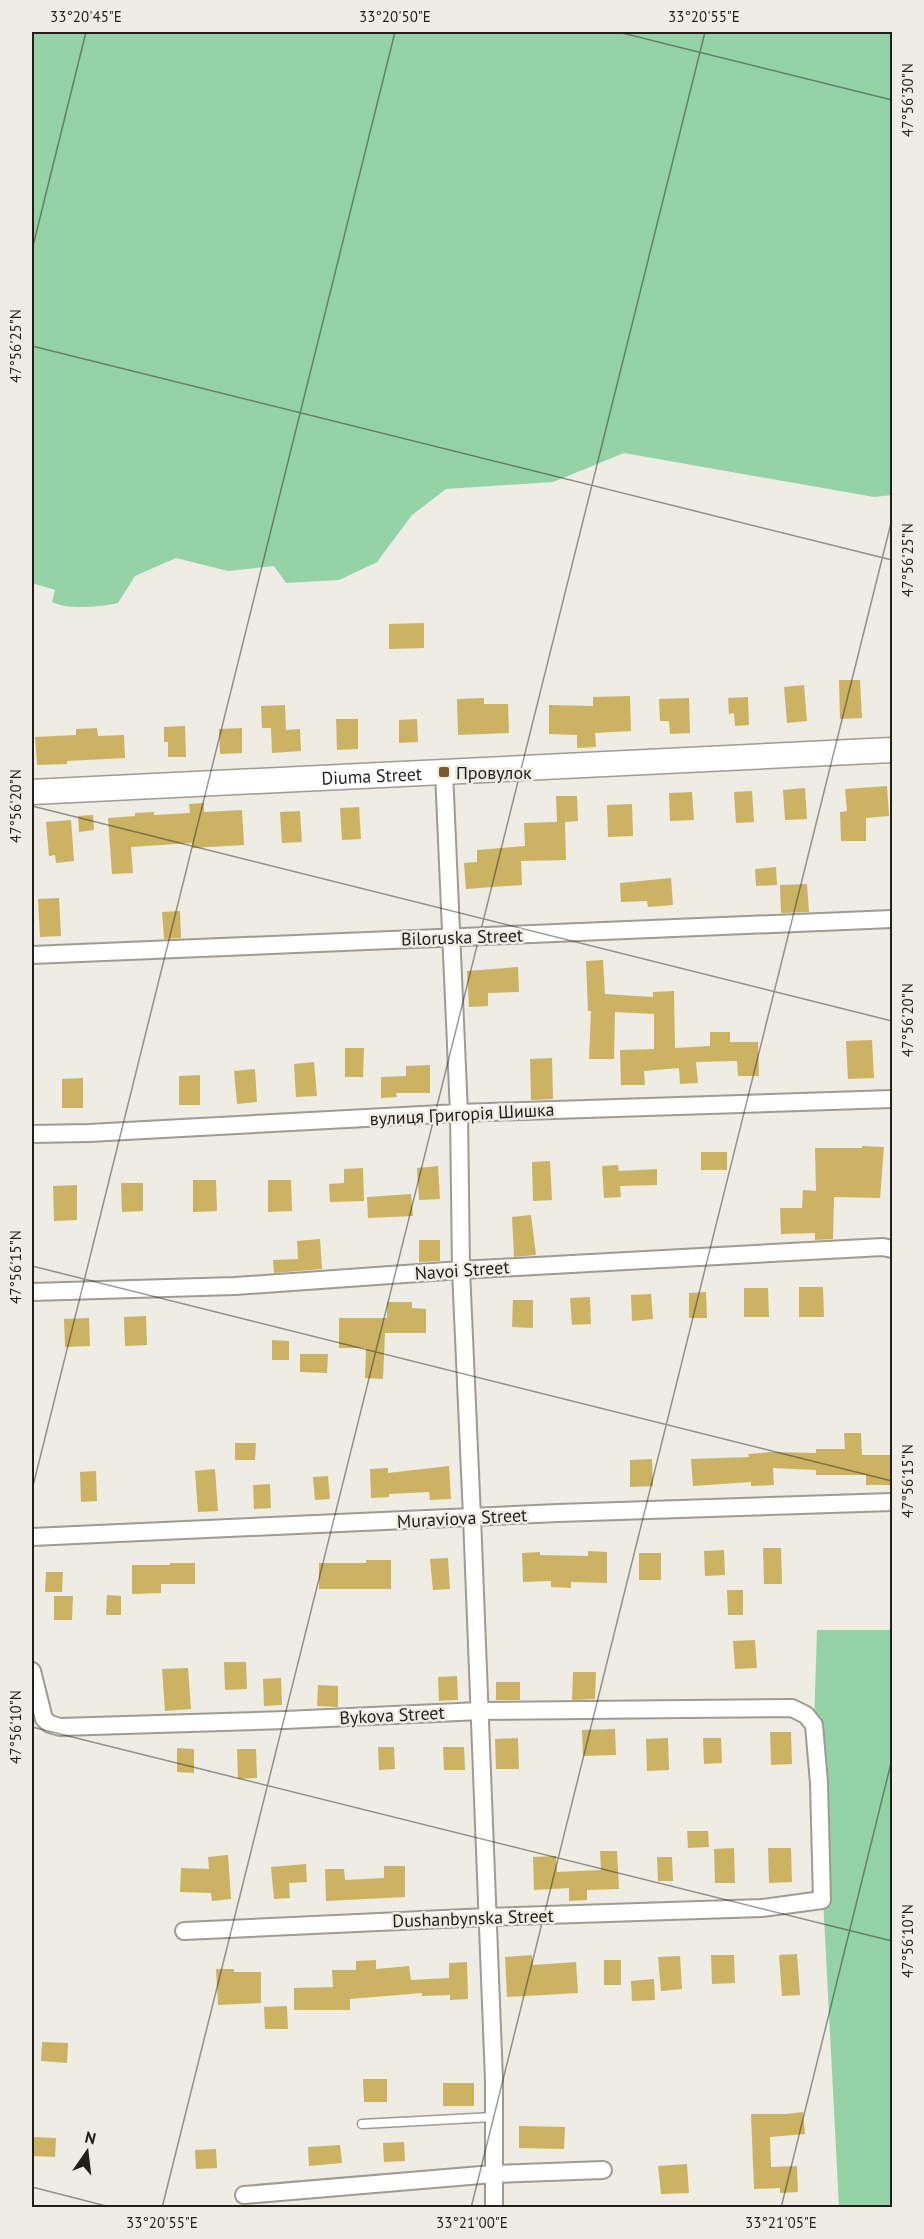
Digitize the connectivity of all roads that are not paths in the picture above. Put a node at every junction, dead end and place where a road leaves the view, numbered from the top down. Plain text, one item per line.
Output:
1 (892, 750) edge
2 (444, 772) junction
3 (32, 792) edge
4 (892, 919) edge
5 (452, 937) junction
6 (32, 955) edge
7 (892, 1099) edge
8 (459, 1113) junction
9 (32, 1134) edge
10 (892, 1249) edge
11 (461, 1270) junction
12 (32, 1292) edge
13 (892, 1502) edge
14 (472, 1517) junction
15 (32, 1537) edge
16 (32, 1671) edge
17 (792, 1708) joint
18 (480, 1711) junction
19 (487, 1917) junction
20 (184, 1931) dead end
21 (493, 2117) junction
22 (362, 2124) dead end
23 (603, 2170) dead end
24 (493, 2174) junction
25 (244, 2195) dead end
26 (494, 2208) edge

1 - 2 street, Diuma Street
2 - 3 street, Diuma Street
2 - 5 street
4 - 5 street, Biloruska Street
5 - 6 street, Biloruska Street
5 - 8 street
7 - 8 street, вулиця Григорія Шишка
8 - 9 street, вулиця Григорія Шишка
8 - 11 street
10 - 11 street, Navoi Street
11 - 12 street, Navoi Street
11 - 14 street
13 - 14 street, Muraviova Street
14 - 15 street, Muraviova Street
14 - 18 street
16 - 18 street, Bykova Street
17 - 18 street, Bykova Street
17 - 19 street, Dushanbynska Street
18 - 19 street
19 - 20 street, Dushanbynska Street
19 - 21 street
21 - 22 lane
21 - 24 street
23 - 24 street
24 - 25 street
24 - 26 street

